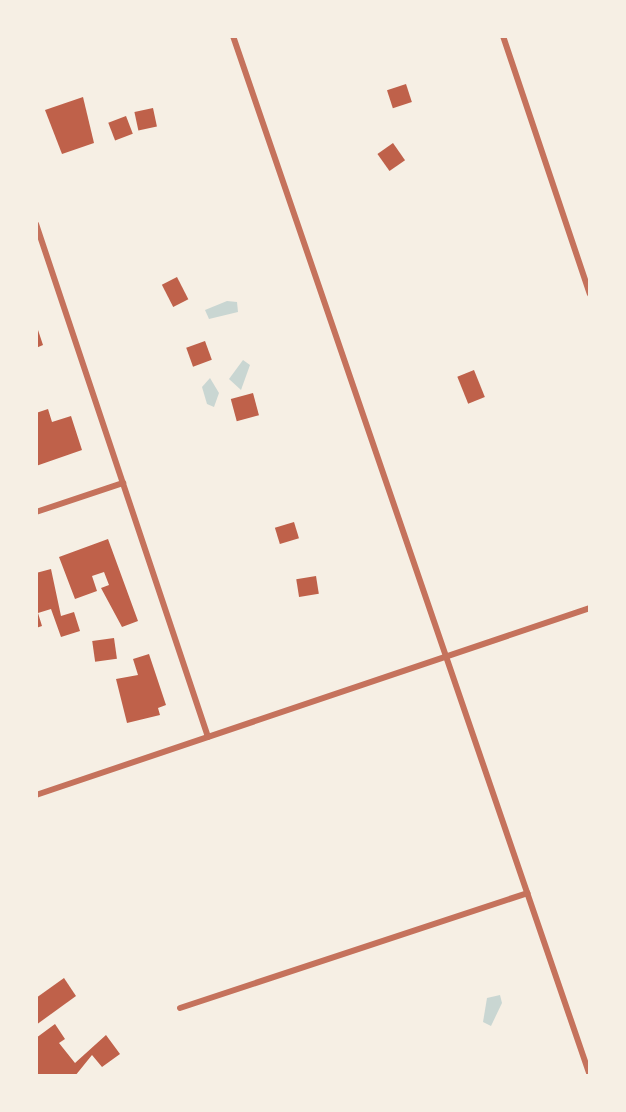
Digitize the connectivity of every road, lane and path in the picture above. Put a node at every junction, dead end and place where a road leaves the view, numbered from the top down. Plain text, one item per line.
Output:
1 (233, 36) edge
2 (502, 36) edge
3 (36, 224) edge
4 (590, 294) edge
5 (123, 483) junction
6 (36, 512) edge
7 (590, 608) edge
8 (446, 656) junction
9 (208, 737) junction
10 (36, 795) edge
11 (527, 893) junction
12 (180, 1008) dead end
13 (590, 1076) edge

1 - 8 street
2 - 4 street
3 - 5 street
5 - 6 street
5 - 9 street
7 - 8 street
8 - 9 street
8 - 11 street
9 - 10 street
11 - 12 street
11 - 13 street

